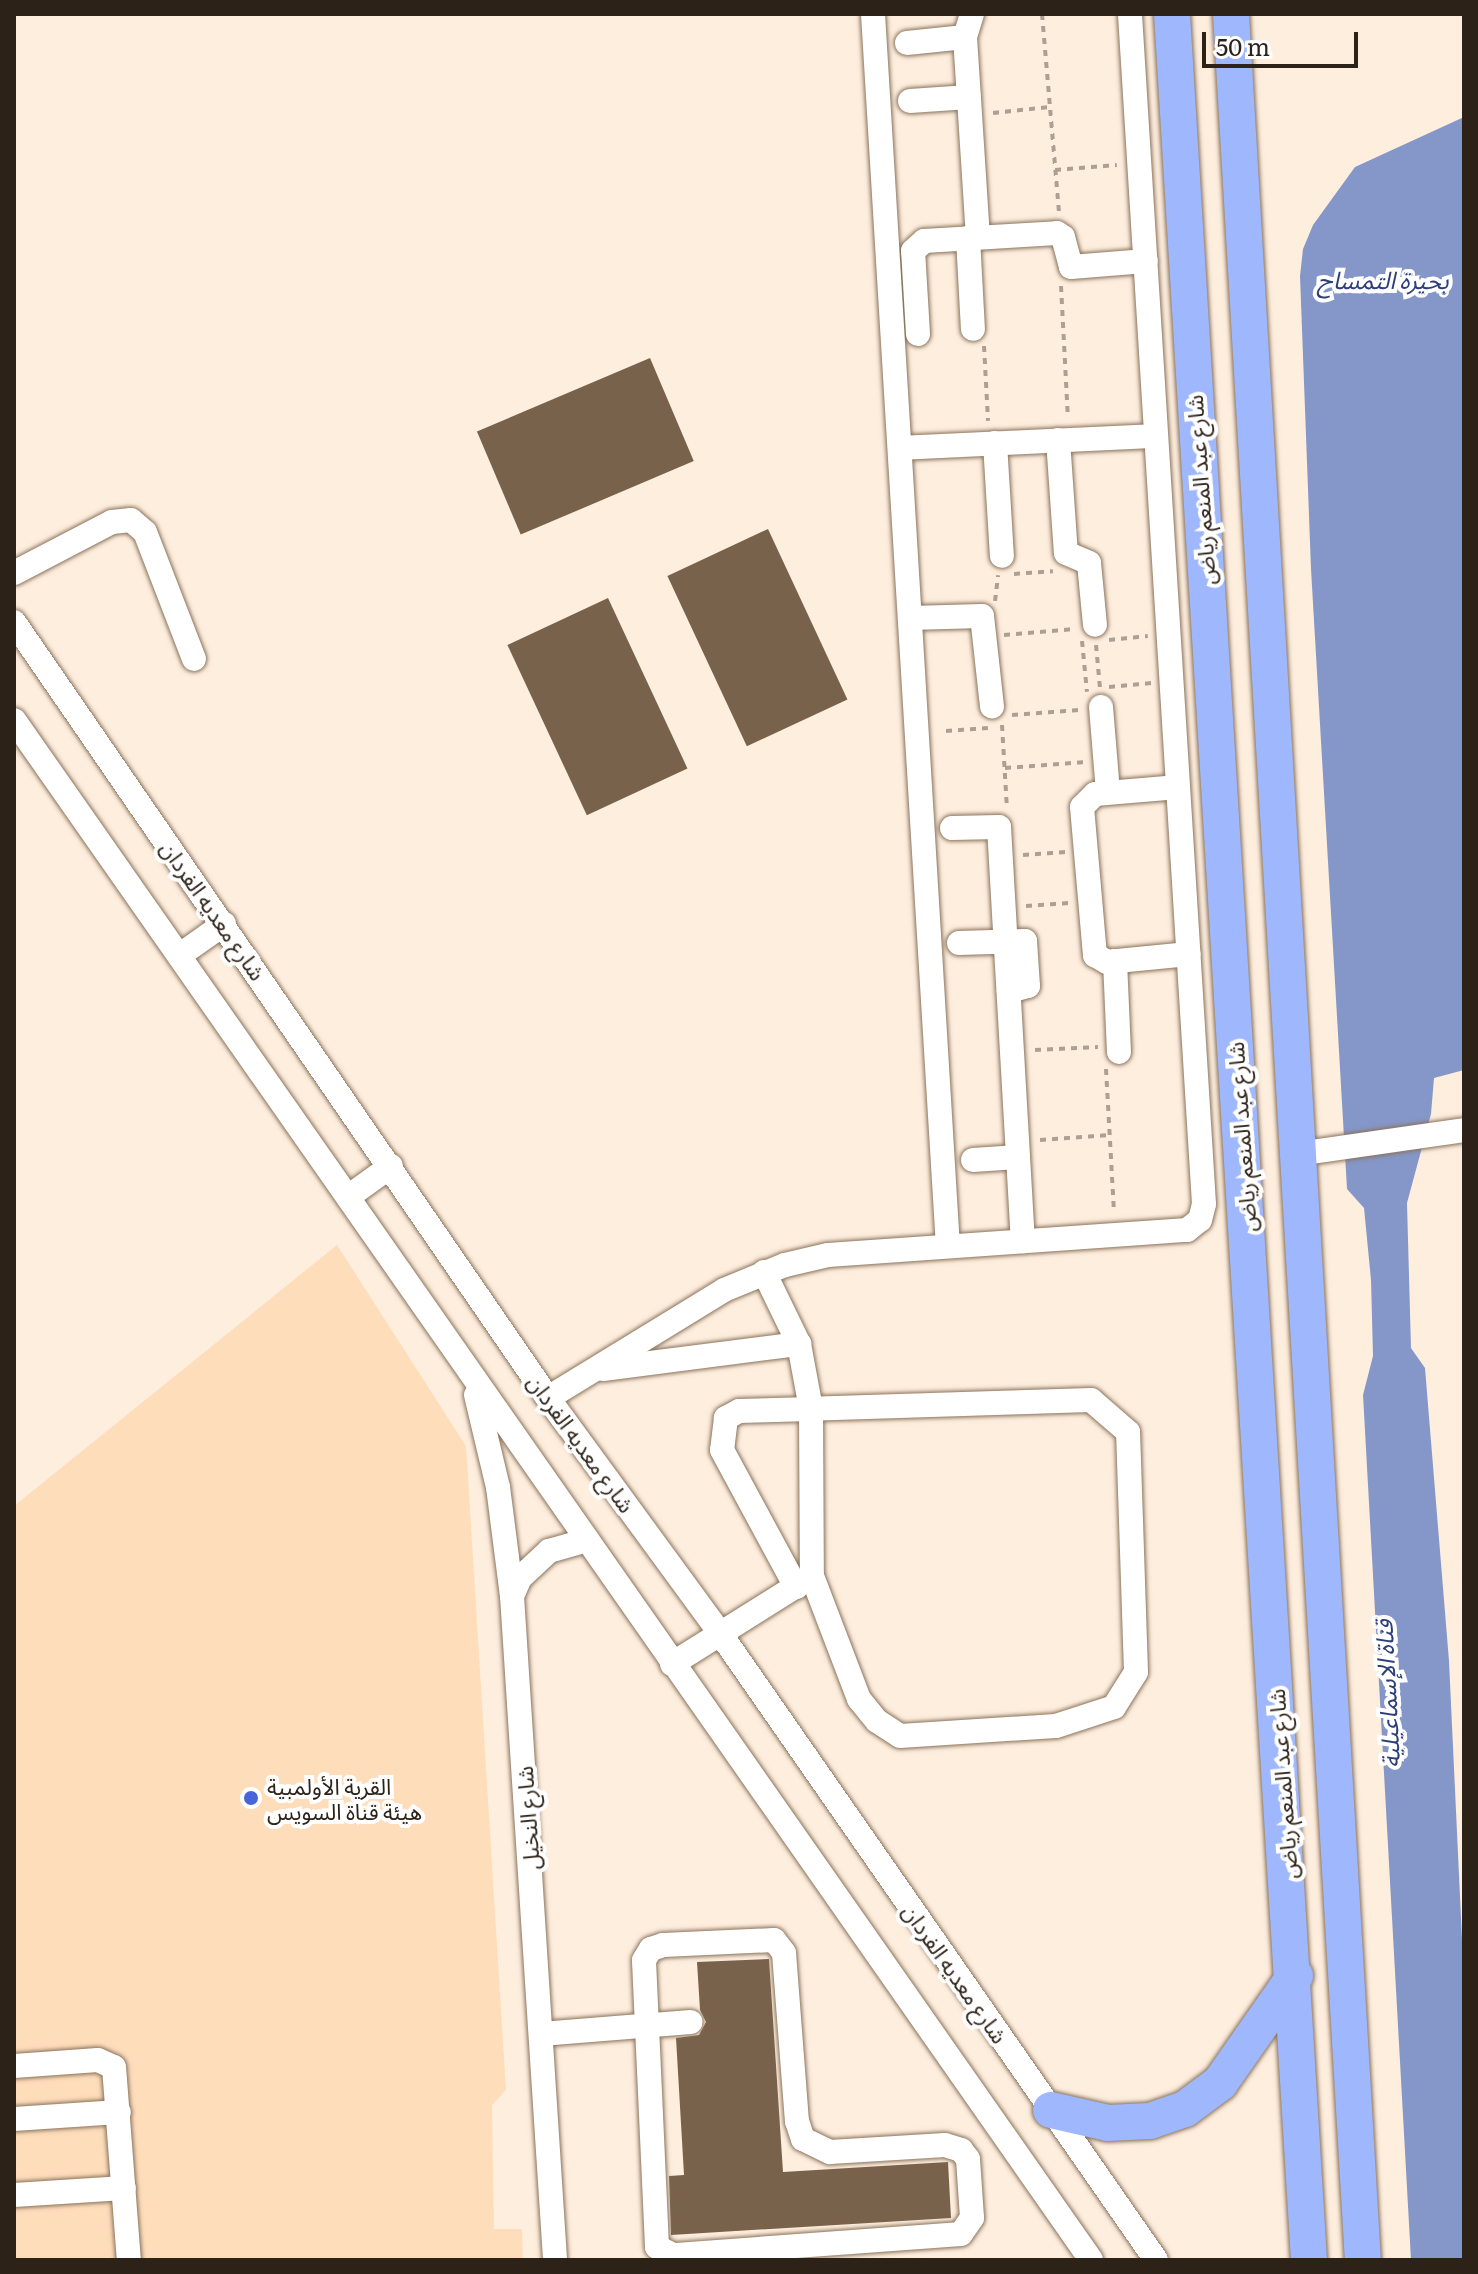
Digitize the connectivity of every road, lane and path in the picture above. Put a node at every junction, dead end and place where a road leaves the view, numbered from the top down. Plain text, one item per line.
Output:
1 (873, 14) edge
2 (1042, 14) edge
3 (1130, 14) edge
4 (1172, 14) edge
5 (1236, 16) edge
6 (968, 26) edge
7 (907, 43) dead end
8 (910, 101) dead end
9 (970, 106) junction
10 (1050, 107) junction
11 (1140, 163) junction
12 (1055, 170) junction
13 (1061, 234) junction
14 (973, 238) junction
15 (1146, 261) junction
16 (1068, 265) junction
17 (973, 329) dead end
18 (918, 334) dead end
19 (1156, 436) junction
20 (1064, 440) junction
21 (995, 443) junction
22 (900, 448) junction
23 (1002, 556) dead end
24 (14, 573) edge
25 (910, 618) junction
26 (14, 622) edge
27 (1169, 634) junction
28 (997, 636) dead end
29 (1091, 636) junction
30 (194, 659) dead end
31 (1172, 681) junction
32 (1092, 698) junction
33 (999, 717) junction
34 (14, 720) edge
35 (946, 731) dead end
36 (1091, 748) dead end
37 (1092, 762) junction
38 (1005, 768) dead end
39 (1178, 787) junction
40 (1102, 793) junction
41 (952, 828) dead end
42 (1085, 851) junction
43 (1001, 857) junction
44 (1089, 902) junction
45 (1004, 908) junction
46 (224, 924) junction
47 (1006, 940) junction
48 (959, 943) dead end
49 (1189, 954) junction
50 (180, 955) junction
51 (1115, 961) junction
52 (1012, 1051) junction
53 (1110, 1053) junction
54 (1464, 1130) edge
55 (1110, 1135) junction
56 (1018, 1150) junction
57 (1298, 1154) junction
58 (973, 1160) dead end
59 (391, 1166) junction
60 (348, 1197) junction
61 (1115, 1235) junction
62 (1023, 1241) junction
63 (948, 1246) junction
64 (1304, 1253) junction
65 (1248, 1256) junction
66 (764, 1272) junction
67 (799, 1344) junction
68 (584, 1374) junction
69 (472, 1380) junction
70 (548, 1398) junction
71 (811, 1409) junction
72 (587, 1540) junction
73 (804, 1582) junction
74 (512, 1596) junction
75 (722, 1636) junction
76 (672, 1664) junction
77 (1295, 1976) junction
78 (691, 2022) dead end
79 (647, 2026) junction
80 (541, 2034) junction
81 (14, 2066) edge
82 (1051, 2110) junction
83 (119, 2112) junction
84 (14, 2119) edge
85 (124, 2188) junction
86 (14, 2195) edge
87 (702, 2256) edge
88 (129, 2260) edge
89 (555, 2260) edge
90 (1091, 2260) edge
91 (1156, 2260) edge
92 (1309, 2260) edge
93 (1363, 2260) edge

1 - 22 street
2 - 10 path
3 - 11 street
4 - 65 highway, شارع عبد المنعم رياض
5 - 57 highway
6 - 7 street
6 - 9 street
8 - 9 street
9 - 10 path
9 - 14 street
10 - 12 path
11 - 12 path
11 - 15 street
12 - 13 path
13 - 14 street
13 - 16 street
14 - 17 street
14 - 18 street
15 - 16 street
15 - 19 street
16 - 20 path
19 - 20 street
19 - 27 street
20 - 21 street
20 - 29 street
21 - 22 street
21 - 23 street
22 - 25 street
24 - 30 street
25 - 33 street
25 - 63 street
26 - 46 street, شارع معديه الفردان
27 - 29 path
27 - 31 street
28 - 29 path
29 - 32 path
29 - 32 path
31 - 32 path
31 - 39 street
32 - 33 path
32 - 40 street
33 - 35 path
34 - 50 street
36 - 37 path
37 - 38 path
37 - 40 path
39 - 40 street
39 - 49 street
40 - 42 street
41 - 43 street
42 - 43 path
42 - 44 street
43 - 45 street
44 - 45 path
44 - 51 street
45 - 47 street
46 - 50 street
46 - 59 street, شارع معديه الفردان
47 - 48 street
47 - 52 street
49 - 51 street
49 - 61 street
50 - 60 street
51 - 53 street
52 - 53 path
52 - 56 street
53 - 55 path
54 - 57 street
55 - 56 path
55 - 61 path
56 - 58 street
56 - 62 street
57 - 64 highway
59 - 60 street
59 - 70 street, شارع معديه الفردان
60 - 69 street
61 - 62 street
62 - 63 street
63 - 66 street
64 - 65 highway
64 - 93 highway
65 - 77 highway, شارع عبد المنعم رياض
66 - 67 street
66 - 68 street
67 - 68 street
67 - 71 street
68 - 70 street
69 - 72 street
69 - 74 street, شارع النخيل
70 - 75 street, شارع معديه الفردان
71 - 73 street
71 - 73 street
71 - 73 street
72 - 74 street
72 - 76 street
73 - 75 street
74 - 80 street, شارع النخيل
75 - 76 street
75 - 82 street, شارع معديه الفردان
76 - 90 street
77 - 82 highway
77 - 92 highway, شارع عبد المنعم رياض
78 - 79 street
79 - 80 street
79 - 87 street
79 - 87 street
80 - 89 street, شارع النخيل
81 - 83 street
82 - 91 street, شارع معديه الفردان
83 - 84 street
83 - 85 street
85 - 86 street
85 - 88 street

